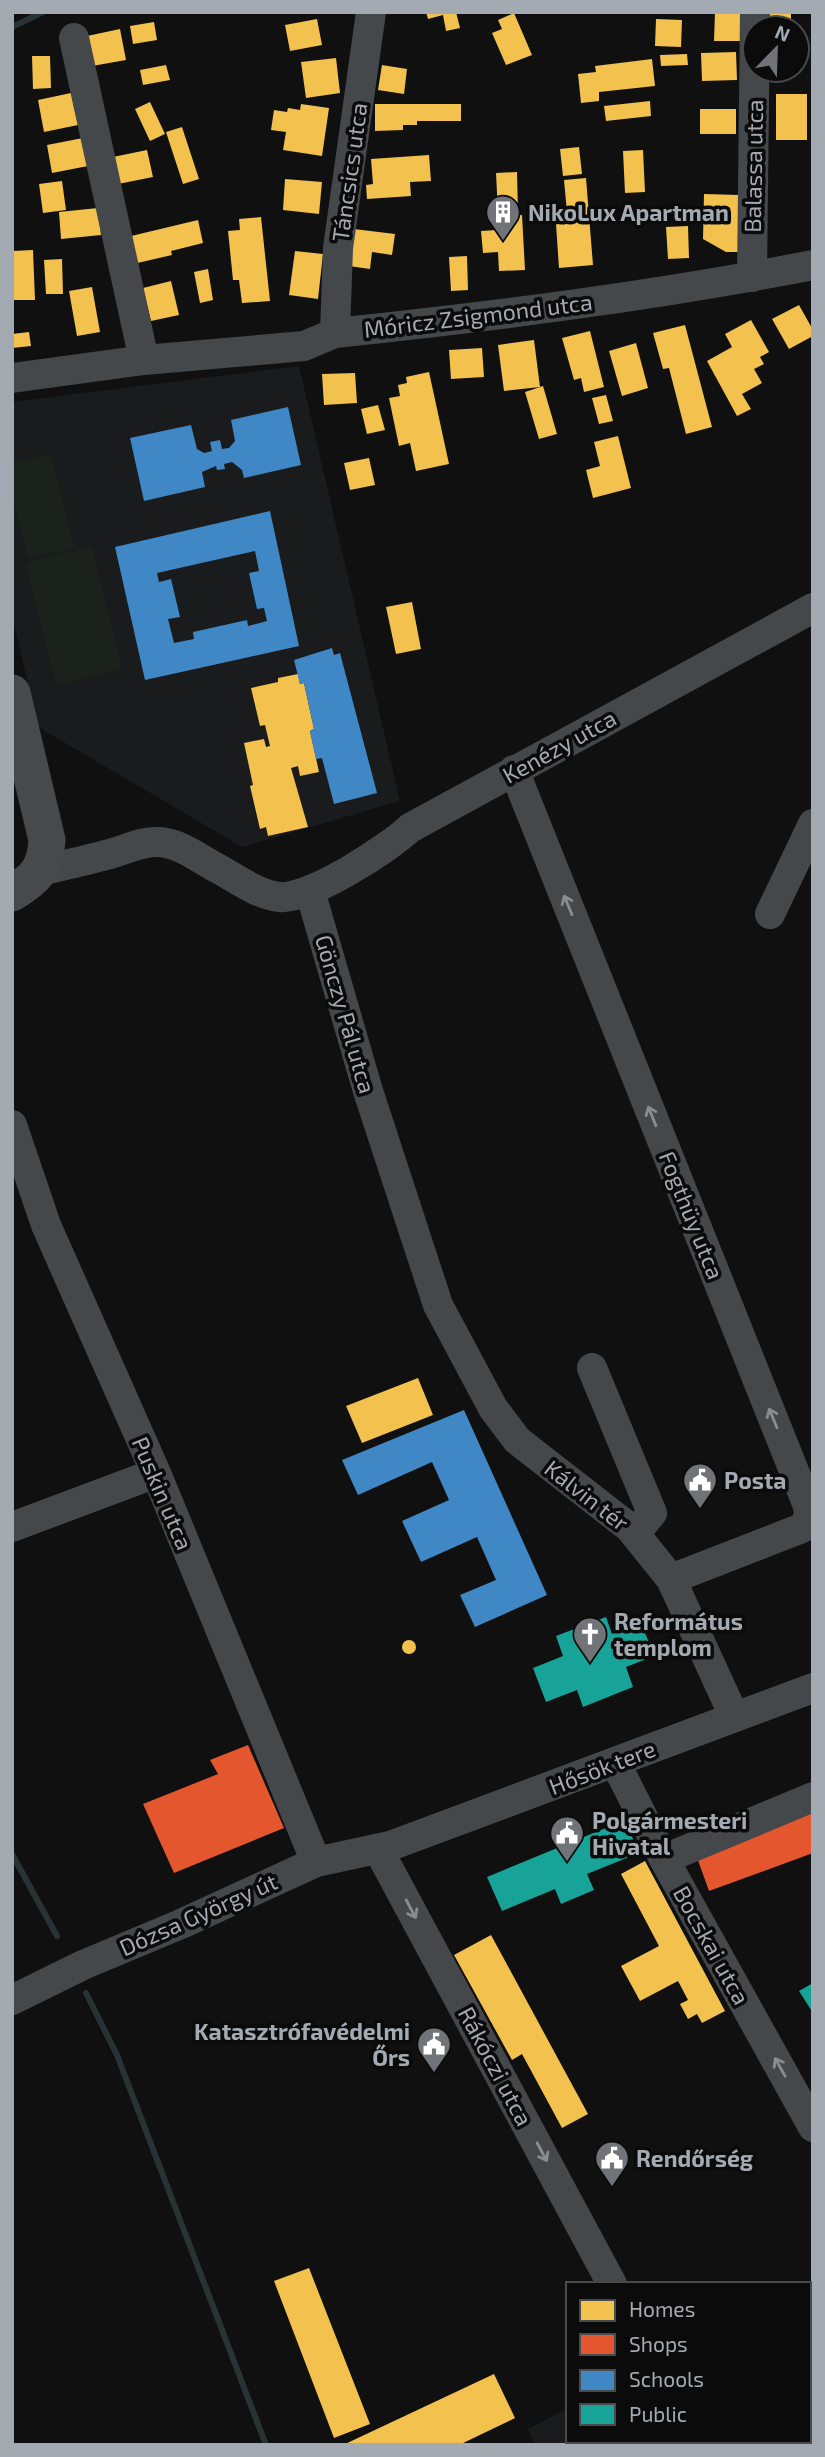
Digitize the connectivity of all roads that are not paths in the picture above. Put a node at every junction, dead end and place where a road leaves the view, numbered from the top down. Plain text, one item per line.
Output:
1 (371, 12) edge
2 (755, 12) edge
3 (74, 38) dead end
4 (813, 265) edge
5 (752, 277) junction
6 (335, 332) junction
7 (144, 360) junction
8 (12, 378) edge
9 (813, 608) edge
10 (12, 693) edge
11 (514, 770) junction
12 (813, 824) edge
13 (26, 882) edge
14 (310, 891) junction
15 (770, 914) dead end
16 (12, 1125) edge
17 (592, 1368) dead end
18 (490, 1404) joint
19 (156, 1473) junction
20 (804, 1484) edge
21 (643, 1524) dead end
22 (12, 1527) edge
23 (671, 1579) junction
24 (813, 1688) edge
25 (734, 1716) junction
26 (615, 1762) junction
27 (813, 1797) edge
28 (384, 1847) junction
29 (664, 1859) junction
30 (316, 1862) junction
31 (12, 2000) edge
32 (813, 2127) edge
33 (611, 2282) edge

1 - 6 street, Táncsics utca
2 - 5 street, Balassa utca
3 - 7 street
4 - 5 street, Móricz Zsigmond utca
5 - 6 street, Móricz Zsigmond utca
6 - 7 street, Móricz Zsigmond utca
7 - 8 street, Móricz Zsigmond utca
9 - 11 street, Kenézy utca
10 - 13 main road
11 - 14 street, Kenézy utca
20 -> 11 street, Fogthüy utca
12 - 15 street
13 - 14 street
14 - 18 street, Gönczy Pál utca
16 - 19 street, Puskin utca
17 - 21 street
18 - 23 street, Kálvin tér
19 - 22 street
19 - 30 street, Puskin utca
20 - 23 street, Fogthüy utca
23 - 25 street, Kálvin tér
24 - 25 street, Hősök tere
25 - 26 street, Hősök tere
26 - 28 street, Hősök tere
26 - 29 street, Bocskai utca
27 - 29 street
28 - 30 street, Dózsa György út
28 -> 33 street, Rákóczi utca
32 -> 29 street, Bocskai utca
30 - 31 street, Dózsa György út

